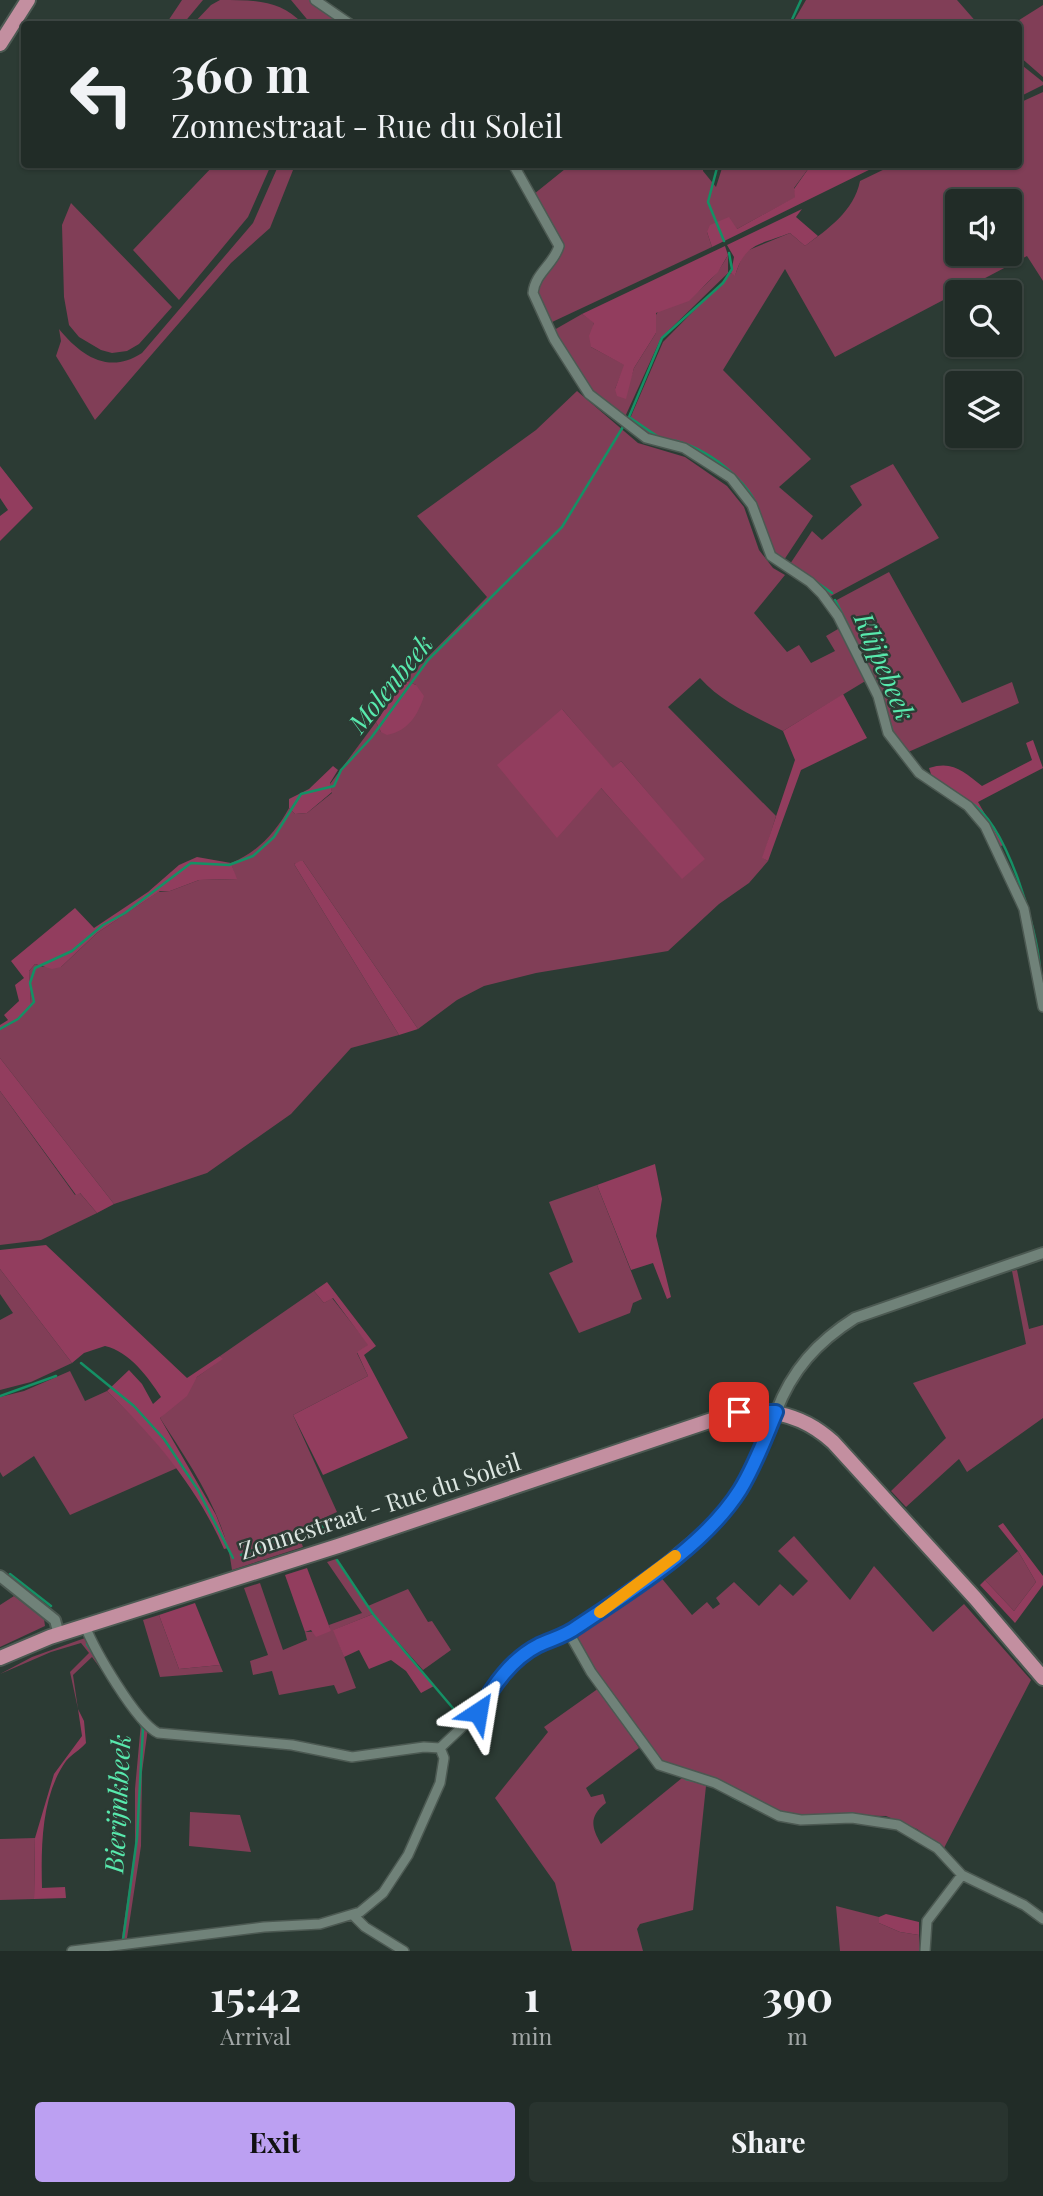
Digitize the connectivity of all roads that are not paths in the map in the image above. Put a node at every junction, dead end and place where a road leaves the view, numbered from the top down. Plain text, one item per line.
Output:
1 (28, 0) edge
2 (315, 0) edge
3 (346, 21) edge
4 (0, 44) edge
5 (515, 168) edge
6 (1043, 1007) edge
7 (1043, 1253) edge
8 (776, 1412) junction
9 (0, 1576) edge
10 (85, 1626) junction
11 (569, 1633) junction
12 (59, 1635) junction
13 (0, 1658) edge
14 (1043, 1678) edge
15 (440, 1748) junction
16 (962, 1874) junction
17 (353, 1915) junction
18 (1043, 1919) edge
19 (72, 1951) edge
20 (404, 1951) edge
21 (925, 1951) edge

1 - 4 main road
2 - 3 street
5 - 6 street
7 - 8 street
8 - 10 main road, Zonnestraat - Rue du Soleil
8 - 11 street
8 - 14 main road
9 - 12 street
10 - 12 main road, Zonnestraat - Rue du Soleil
10 - 15 street
11 - 15 street
11 - 16 street
12 - 13 main road, Zonnestraat - Rue du Soleil
15 - 17 street
16 - 18 street
16 - 21 street
17 - 19 street
17 - 20 street

